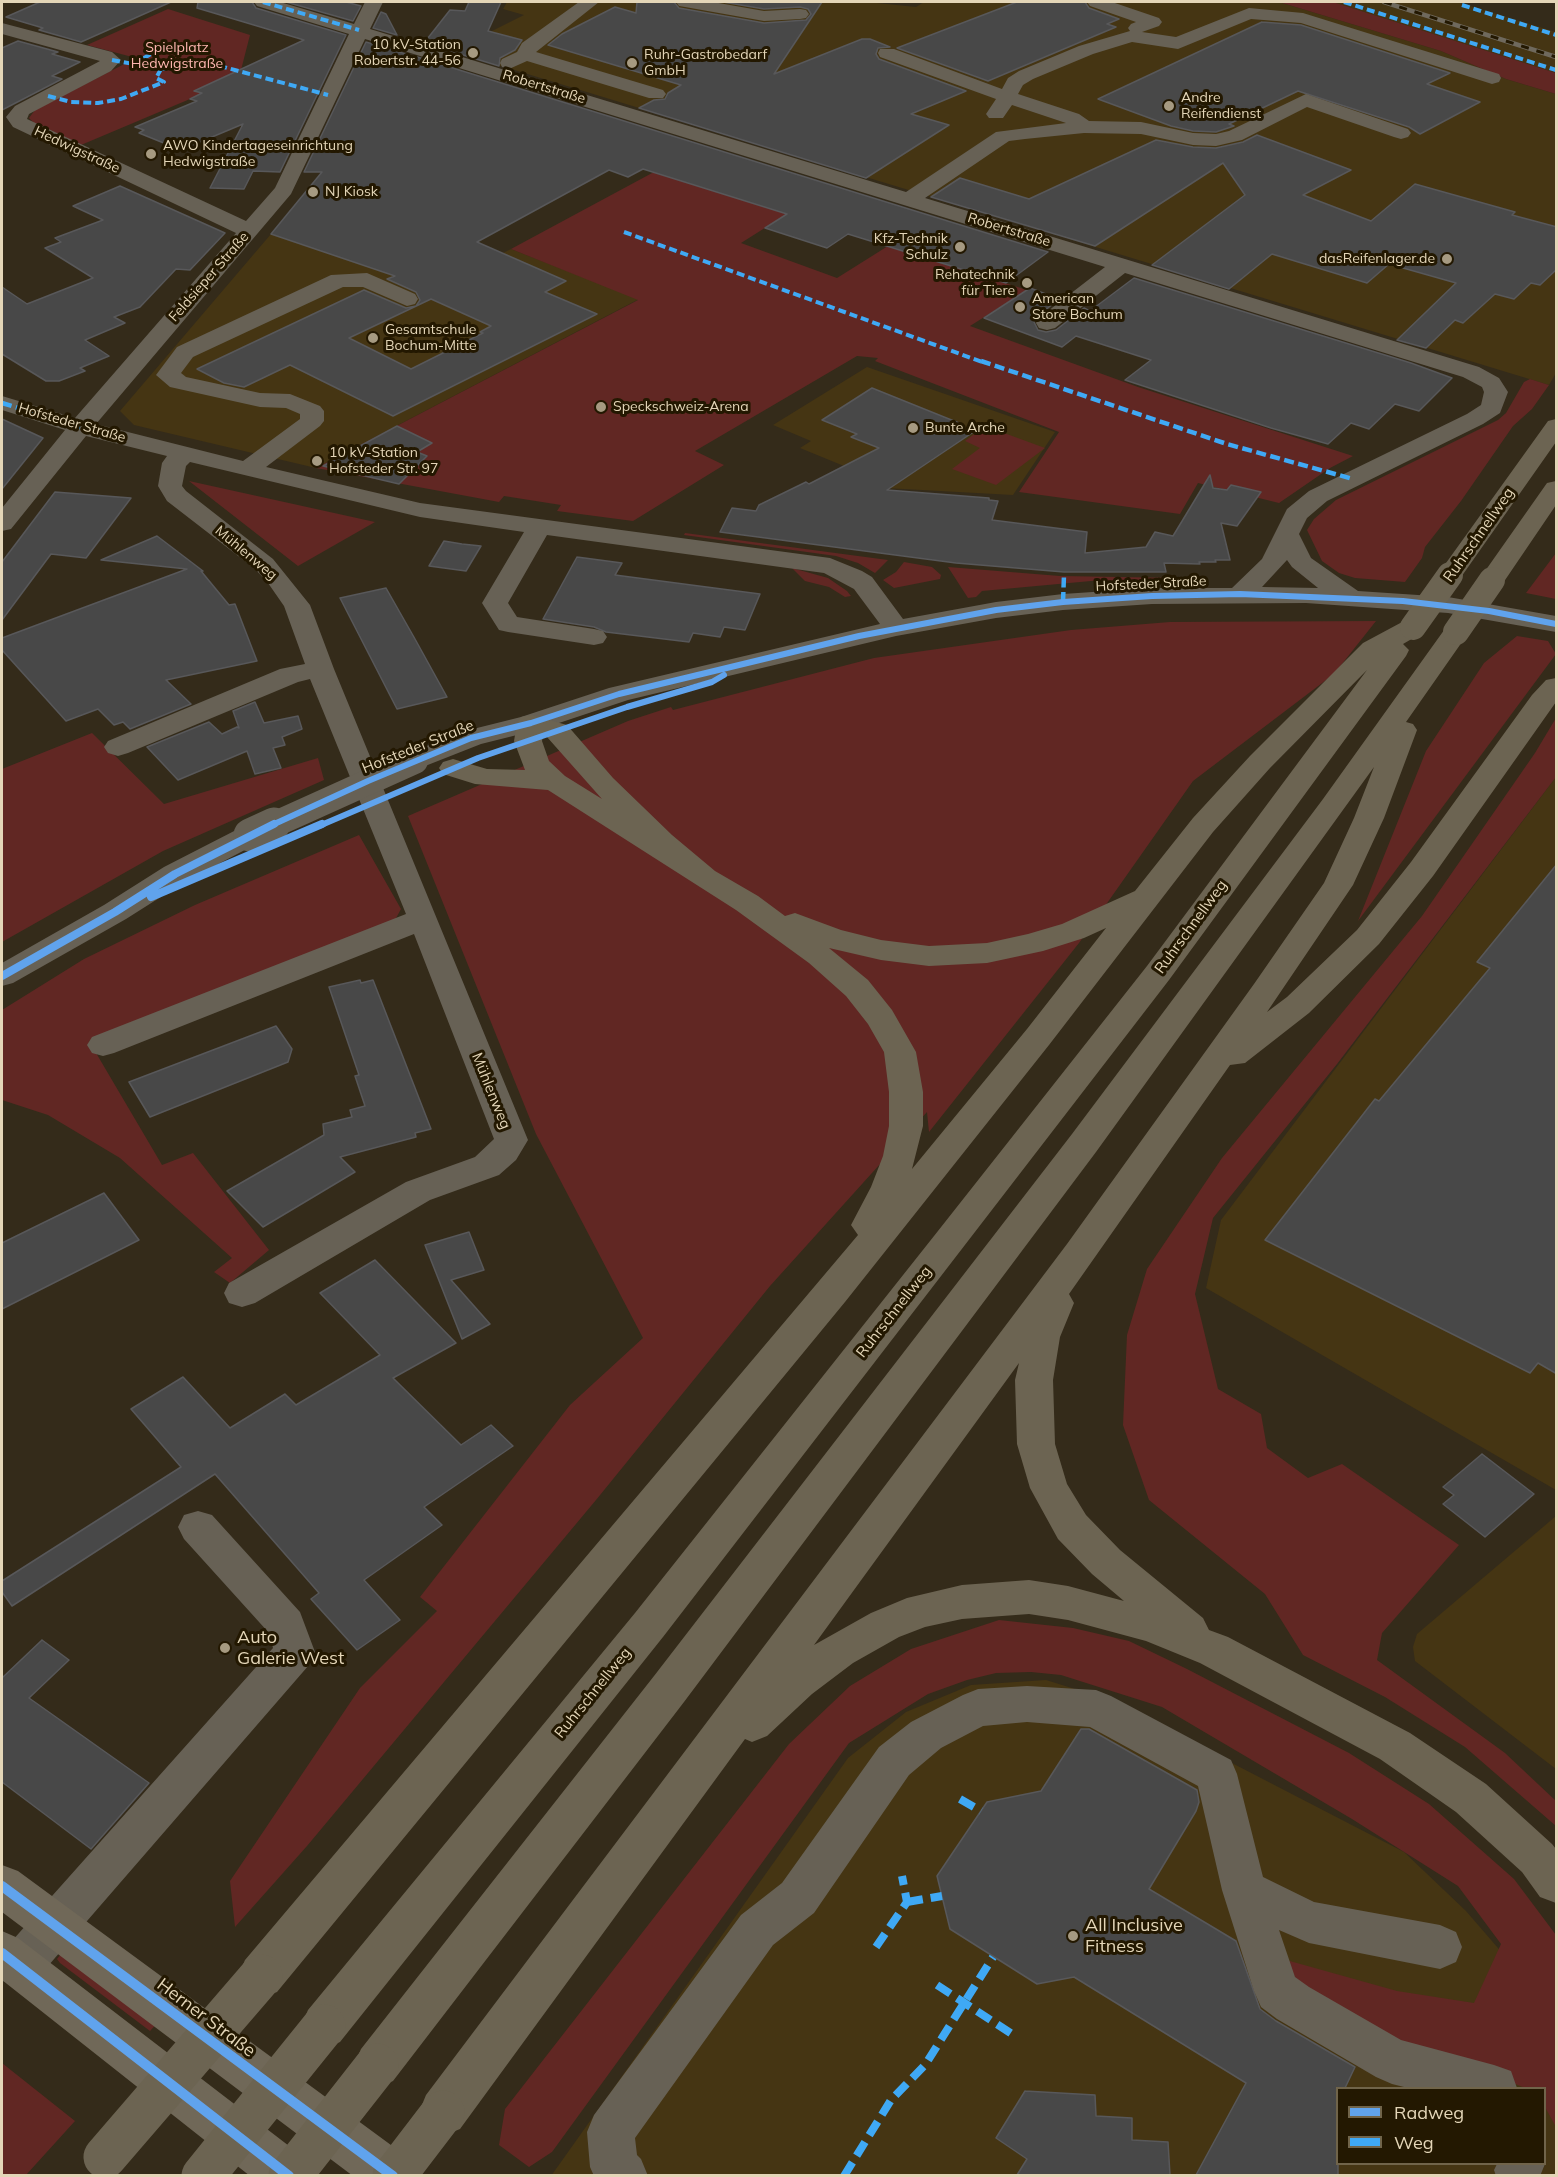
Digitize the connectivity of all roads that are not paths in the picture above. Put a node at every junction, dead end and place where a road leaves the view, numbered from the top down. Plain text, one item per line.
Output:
1 (263, 2) edge
2 (374, 2) edge
3 (590, 2) edge
4 (685, 2) edge
5 (1096, 2) edge
6 (800, 14) dead end
7 (2, 28) edge
8 (359, 30) junction
9 (1086, 50) junction
10 (887, 53) dead end
11 (525, 55) junction
12 (493, 71) junction
13 (1492, 78) dead end
14 (656, 94) dead end
15 (1006, 97) junction
16 (1084, 127) junction
17 (1401, 133) dead end
18 (1003, 136) junction
19 (908, 200) junction
20 (249, 231) junction
21 (1121, 265) junction
22 (407, 298) dead end
23 (1047, 323) dead end
24 (2, 403) edge
25 (1557, 426) edge
26 (80, 427) junction
27 (186, 453) junction
28 (248, 470) junction
29 (1557, 488) edge
30 (2, 524) edge
31 (540, 526) junction
32 (1286, 534) junction
33 (1240, 594) junction
34 (1352, 598) junction
35 (1557, 624) edge
36 (1413, 627) junction
37 (896, 628) junction
38 (594, 637) dead end
39 (1449, 642) junction
40 (320, 669) junction
41 (1557, 687) edge
42 (539, 732) junction
43 (118, 747) dead end
44 (432, 769) junction
45 (555, 782) junction
46 (704, 878) junction
47 (1147, 897) junction
48 (747, 903) junction
49 (423, 919) junction
50 (2, 976) edge
51 (103, 1045) dead end
52 (1193, 1093) junction
53 (1079, 1253) junction
54 (832, 1292) junction
55 (242, 1293) dead end
56 (198, 1527) dead end
57 (1214, 1650) junction
58 (656, 1828) junction
59 (1557, 1882) edge
60 (2, 1886) edge
61 (1244, 1890) junction
62 (56, 1925) junction
63 (1440, 1947) dead end
64 (10, 1960) edge
65 (1490, 2087) edge
66 (98, 2166) edge
67 (203, 2175) edge
68 (290, 2175) edge
69 (393, 2175) edge
70 (624, 2175) edge

1 - 8 street, Robertstraße
2 - 8 street, Feldsieper Straße
3 - 11 street
4 - 6 street
5 - 9 street
7 - 20 street, Hedwigstraße
8 - 12 street, Robertstraße
8 - 20 street, Feldsieper Straße
9 - 13 street
9 - 15 street
10 - 15 street
11 - 12 street
11 - 14 street
12 - 19 street, Robertstraße
15 - 16 street
15 - 18 street
16 - 17 street
16 - 18 street
18 - 19 street
19 - 21 street, Robertstraße
20 - 26 street, Feldsieper Straße
21 - 23 street
21 - 32 street, Robertstraße
22 - 28 street
24 - 26 street, Hofsteder Straße
25 - 36 highway, Ruhrschnellweg, bridge
26 - 27 street, Hofsteder Straße
26 - 30 street, Feldsieper Straße
27 - 28 street, Hofsteder Straße
27 - 40 street, Mühlenweg
28 - 31 street, Hofsteder Straße
29 - 39 highway, bridge
31 - 37 street, Hofsteder Straße
31 - 38 street
32 - 33 street, Robertstraße
32 - 34 street
33 - 34 street, Hofsteder Straße
33 - 37 street, Hofsteder Straße
34 - 35 street, Hofsteder Straße
36 - 47 highway
36 - 67 highway, Ruhrschnellweg, bridge
37 - 42 street, Hofsteder Straße
39 - 52 highway
39 - 68 highway, bridge
40 - 43 street
40 - 49 street, Mühlenweg
41 - 52 highway
42 - 44 street, Hofsteder Straße
42 - 44 street, Hofsteder Straße
42 - 45 highway
42 - 46 highway
44 - 45 highway
44 - 50 street, Hofsteder Straße
45 - 46 highway
46 - 48 highway
47 - 48 highway
47 - 54 highway
48 - 54 highway
49 - 51 street
49 - 55 street, Mühlenweg
52 - 53 highway
53 - 57 highway
53 - 58 highway
54 - 66 highway, bridge
56 - 62 street
57 - 58 highway
57 - 59 highway
58 - 69 highway, bridge
60 - 62 main road, Herner Straße
61 - 63 street
61 - 65 street
61 - 70 street
62 - 64 street
62 - 69 main road, Herner Straße
64 - 68 main road

